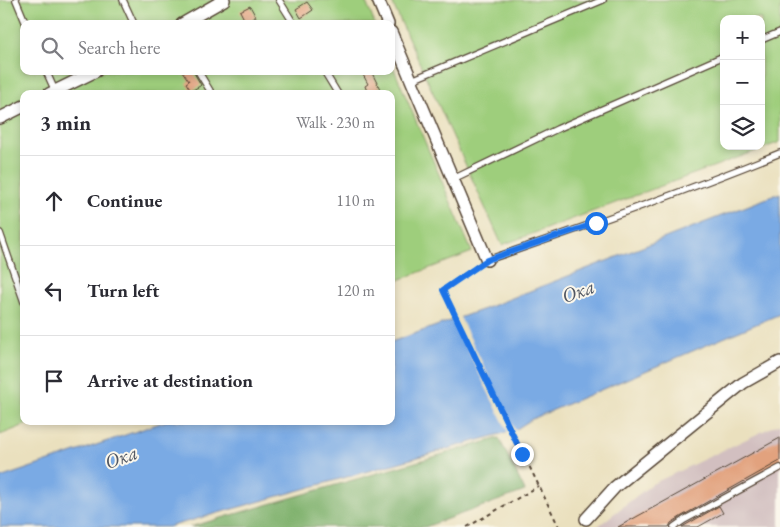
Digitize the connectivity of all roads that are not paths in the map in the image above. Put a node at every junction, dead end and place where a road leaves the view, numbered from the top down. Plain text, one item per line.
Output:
1 (16, 0) edge
2 (123, 0) edge
3 (280, 0) edge
4 (378, 0) edge
5 (603, 0) edge
6 (220, 1) edge
7 (24, 20) edge
8 (132, 20) edge
9 (189, 20) edge
10 (292, 20) edge
11 (386, 20) edge
12 (780, 32) edge
13 (765, 38) edge
14 (395, 41) edge
15 (720, 58) edge
16 (47, 75) edge
17 (88, 75) edge
18 (200, 75) edge
19 (326, 75) edge
20 (412, 80) junction
21 (51, 90) edge
22 (56, 90) edge
23 (210, 90) edge
24 (336, 90) edge
25 (20, 108) edge
26 (0, 118) edge
27 (780, 153) edge
28 (453, 179) junction
29 (0, 233) edge
30 (487, 260) joint
31 (20, 290) edge
32 (780, 362) edge
33 (780, 468) edge
34 (584, 523) edge
35 (674, 527) edge

1 - 7 lane
2 - 8 lane
3 - 10 lane
4 - 11 street
5 - 20 lane
6 - 9 street
12 - 13 lane
14 - 20 street
15 - 28 lane
16 - 21 lane
17 - 22 street
18 - 23 lane
19 - 24 lane
20 - 28 street
25 - 26 street
27 - 30 lane
28 - 30 street
29 - 31 lane
32 - 34 street
33 - 35 lane

